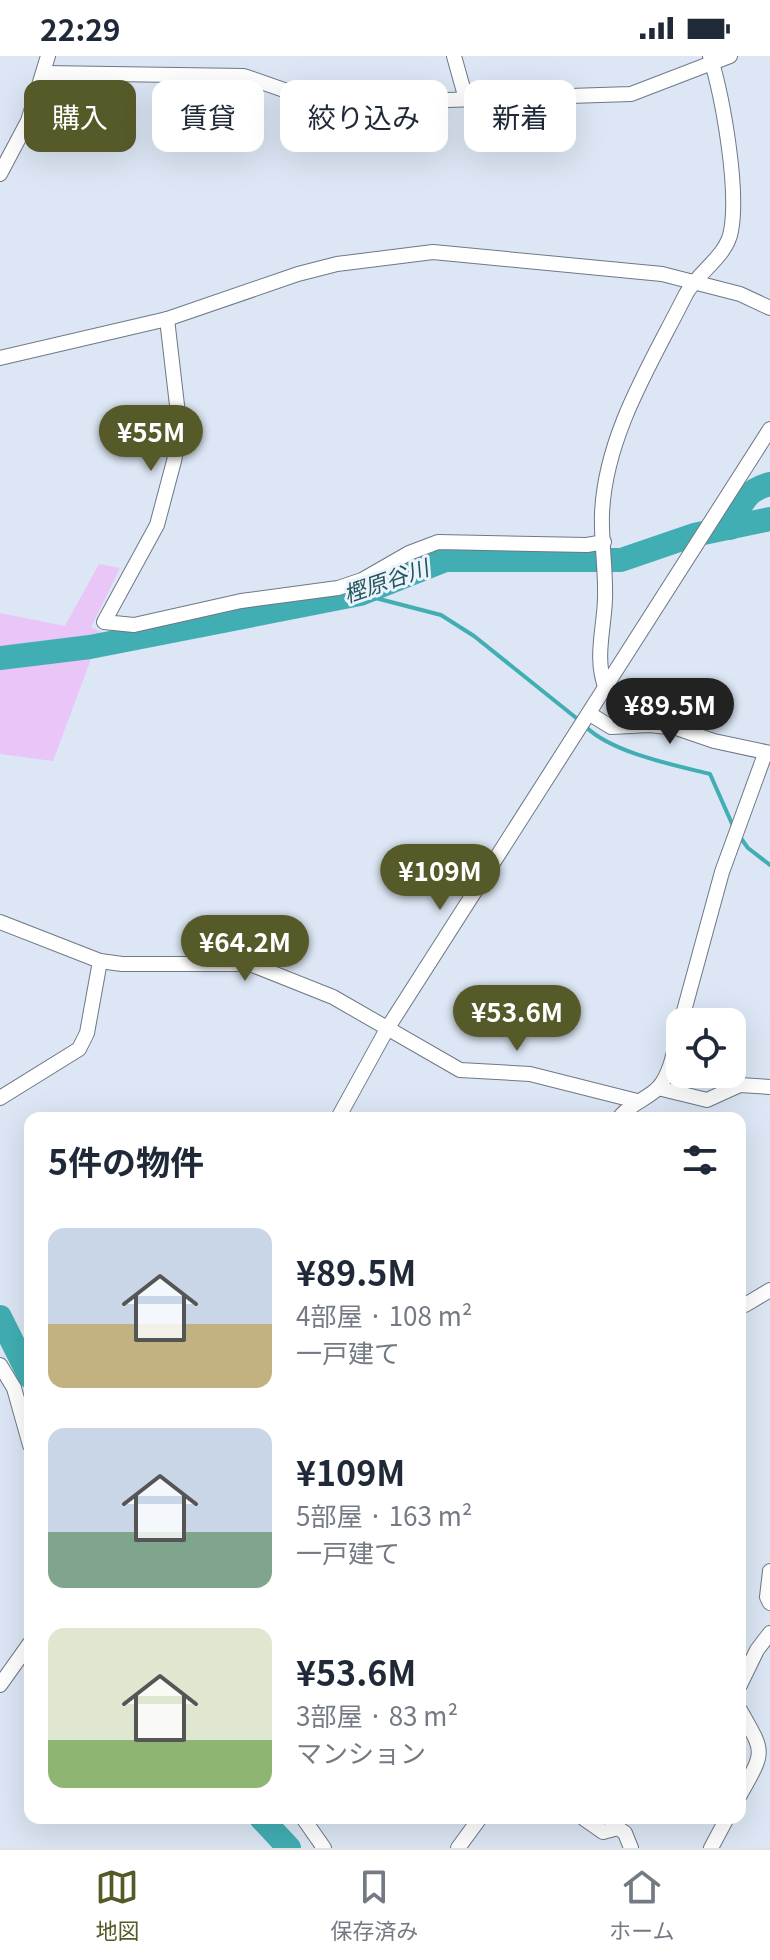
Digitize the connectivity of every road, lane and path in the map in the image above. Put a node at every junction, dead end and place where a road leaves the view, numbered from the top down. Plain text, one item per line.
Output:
1 (454, 56) edge
2 (730, 56) edge
3 (711, 60) edge
4 (45, 65) edge
5 (464, 92) edge
6 (576, 96) edge
7 (464, 99) edge
8 (0, 174) edge
9 (694, 280) junction
10 (770, 308) edge
11 (167, 319) junction
12 (0, 358) edge
13 (770, 429) edge
14 (605, 545) junction
15 (606, 689) junction
16 (586, 721) junction
17 (768, 754) edge
18 (0, 922) edge
19 (100, 961) junction
20 (685, 1008) edge
21 (387, 1029) junction
22 (666, 1072) edge
23 (770, 1087) edge
24 (658, 1088) junction
25 (0, 1098) edge
26 (637, 1101) junction
27 (341, 1112) edge
28 (625, 1112) edge
29 (770, 1290) edge
30 (746, 1304) edge
31 (0, 1365) edge
32 (24, 1424) edge
33 (770, 1571) edge
34 (770, 1603) edge
35 (770, 1633) edge
36 (24, 1651) edge
37 (746, 1673) edge
38 (0, 1685) edge
39 (746, 1720) edge
40 (746, 1784) edge
41 (307, 1824) edge
42 (476, 1824) edge
43 (592, 1824) edge
44 (724, 1824) edge
45 (324, 1848) edge
46 (458, 1848) edge
47 (631, 1848) edge
48 (711, 1848) edge

1 - 5 street
2 - 3 street
3 - 6 street
3 - 9 street
4 - 7 street
4 - 8 street
9 - 10 street
9 - 11 street
9 - 14 street
11 - 12 street
11 - 14 street
13 - 15 street
14 - 15 street
15 - 16 street
16 - 17 street
16 - 21 street
17 - 20 street
18 - 19 street
19 - 21 street
19 - 25 street
21 - 26 street
21 - 27 street
22 - 24 street
23 - 24 street
24 - 26 street
26 - 28 street
29 - 30 street
31 - 32 street
33 - 34 street
35 - 37 street
36 - 38 street
39 - 40 street
41 - 45 street
42 - 46 street
43 - 47 street
44 - 48 street

